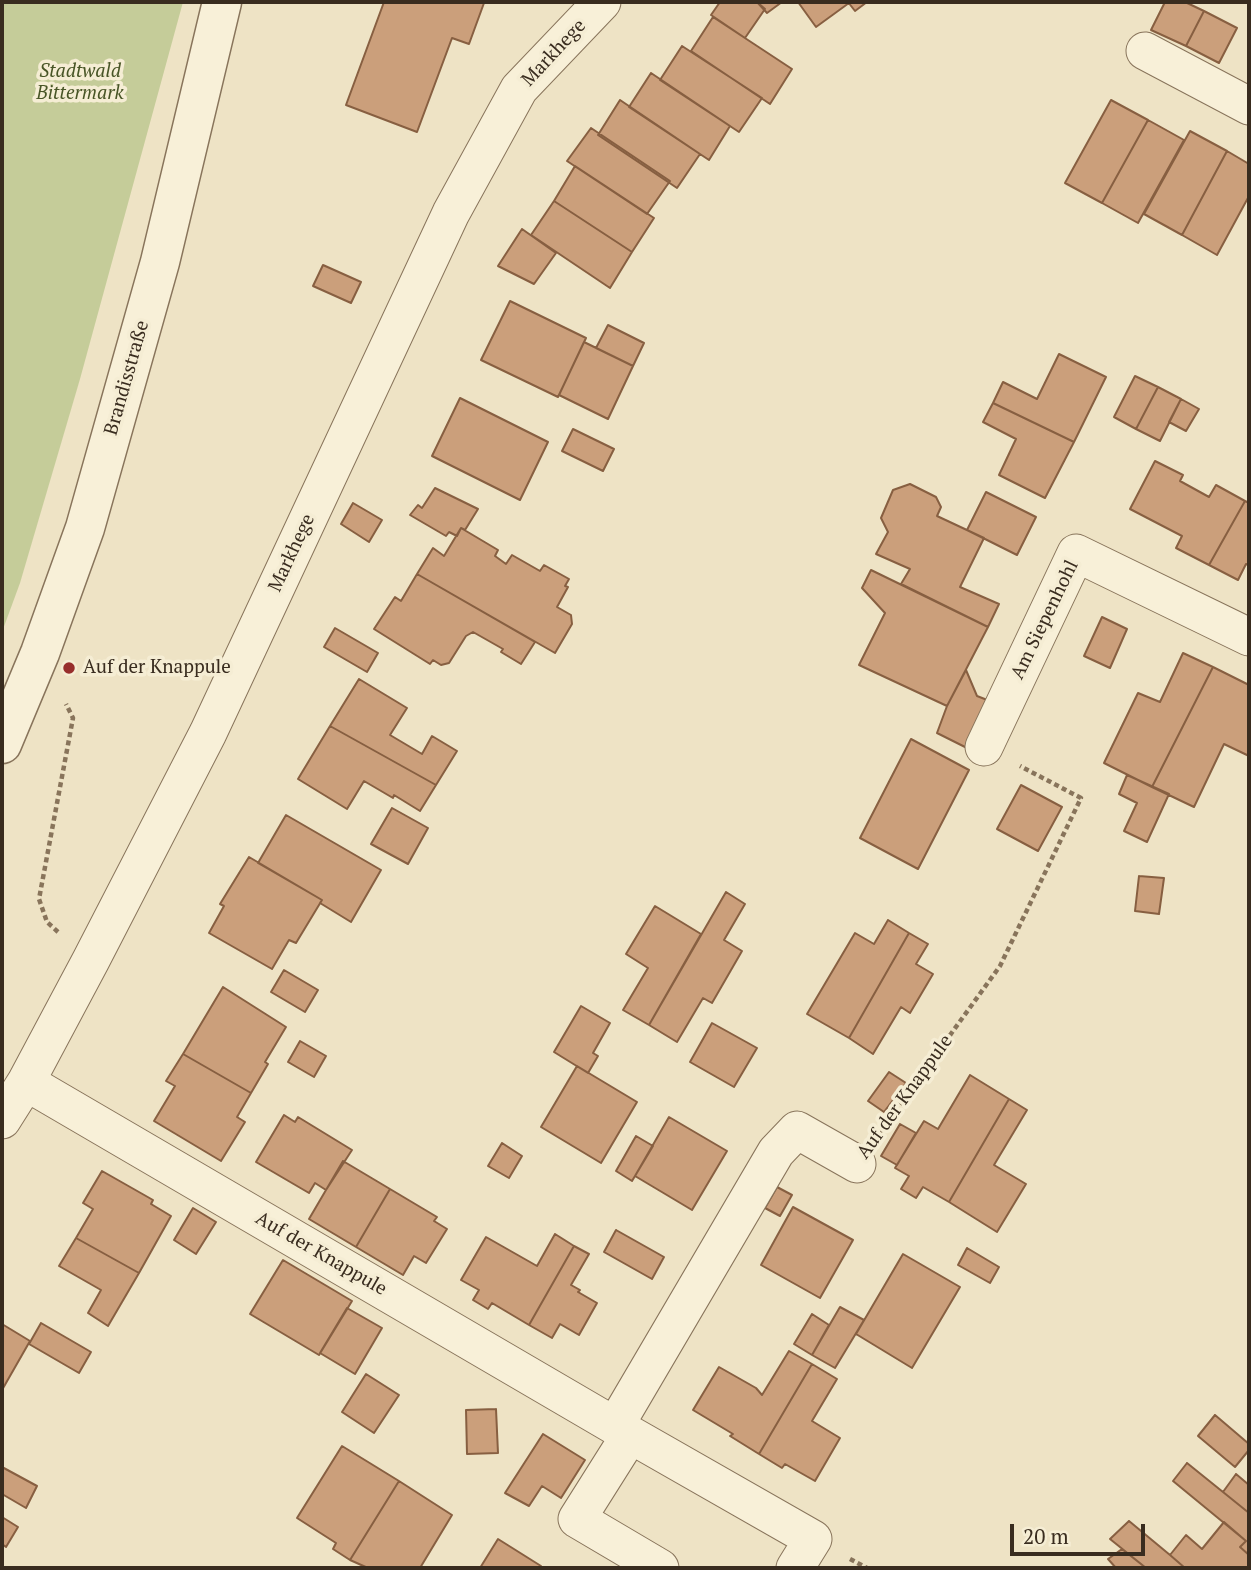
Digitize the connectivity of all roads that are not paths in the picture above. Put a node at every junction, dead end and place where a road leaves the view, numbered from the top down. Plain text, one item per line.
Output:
1 (222, 2) edge
2 (602, 2) edge
3 (1145, 51) dead end
4 (1249, 106) edge
5 (1249, 637) edge
6 (2, 744) edge
7 (985, 747) road end
8 (26, 1082) junction
9 (2, 1120) edge
10 (857, 1164) road end
11 (623, 1430) junction
12 (660, 1568) edge
13 (795, 1568) edge

1 - 6 street, Brandisstraße
2 - 8 street, Markhege
3 - 4 street
5 - 7 street, Am Siepenhohl
8 - 9 street, Markhege
8 - 11 street, Auf der Knappule
10 - 11 street, Auf der Knappule
11 - 12 street, Auf der Knappule
11 - 13 street, Auf der Knappule

